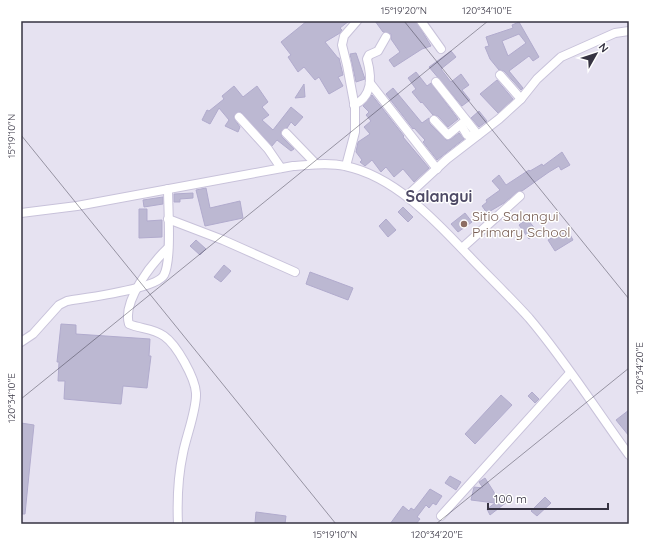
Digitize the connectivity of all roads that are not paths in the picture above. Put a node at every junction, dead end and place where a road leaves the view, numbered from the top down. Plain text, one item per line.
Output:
1 (358, 21) edge
2 (421, 21) edge
3 (629, 31) edge
4 (386, 38) dead end
5 (441, 49) dead end
6 (500, 75) dead end
7 (436, 82) dead end
8 (370, 84) junction
9 (522, 99) junction
10 (354, 105) junction
11 (239, 117) dead end
12 (434, 120) dead end
13 (463, 123) junction
14 (286, 133) dead end
15 (478, 135) junction
16 (316, 164) junction
17 (346, 166) junction
18 (281, 168) junction
19 (437, 169) junction
20 (168, 189) junction
21 (407, 196) junction
22 (520, 196) dead end
23 (21, 214) edge
24 (168, 219) junction
25 (168, 248) junction
26 (462, 248) junction
27 (295, 272) dead end
28 (138, 288) junction
29 (21, 342) edge
30 (570, 373) junction
31 (629, 455) edge
32 (441, 516) dead end
33 (178, 524) edge

1 - 10 street
2 - 5 street
3 - 9 street
4 - 8 street
6 - 9 street
7 - 13 street
8 - 10 street
8 - 19 street
9 - 15 street
10 - 17 street
11 - 18 street
12 - 13 street
13 - 15 street
14 - 16 street
15 - 19 street
16 - 17 street
16 - 18 street
17 - 21 street
18 - 20 street
19 - 21 street
20 - 23 street
20 - 24 street
21 - 26 street
22 - 26 street
24 - 25 street
24 - 27 street
25 - 28 street
25 - 28 street
26 - 30 street
28 - 29 street
28 - 33 street
30 - 31 street
30 - 32 street

